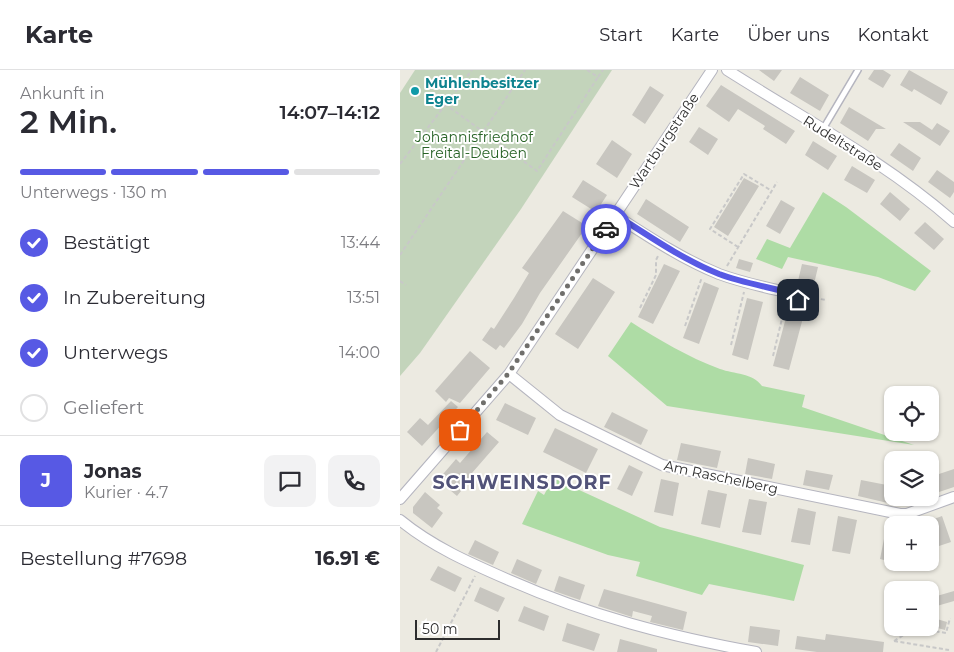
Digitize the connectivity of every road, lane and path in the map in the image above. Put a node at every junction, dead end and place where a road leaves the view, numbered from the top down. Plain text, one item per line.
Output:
1 (472, 70) edge
2 (525, 70) edge
3 (587, 70) edge
4 (603, 70) edge
5 (712, 70) edge
6 (728, 70) edge
7 (858, 70) edge
8 (598, 77) junction
9 (445, 104) junction
10 (822, 129) junction
11 (483, 133) junction
12 (400, 164) edge
13 (777, 182) dead end
14 (772, 191) junction
15 (616, 215) junction
16 (954, 222) edge
17 (738, 247) junction
18 (400, 255) edge
19 (656, 260) dead end
20 (721, 274) junction
21 (702, 277) dead end
22 (400, 281) edge
23 (747, 282) junction
24 (406, 285) dead end
25 (793, 296) junction
26 (826, 300) dead end
27 (640, 308) dead end
28 (684, 326) dead end
29 (731, 345) dead end
30 (773, 356) dead end
31 (508, 374) junction
32 (954, 497) edge
33 (400, 499) edge
34 (400, 520) edge
35 (480, 568) junction
36 (950, 618) dead end
37 (949, 650) dead end
38 (436, 652) edge
39 (756, 652) edge

1 - 9 path
2 - 11 path
3 - 8 path
4 - 8 path
5 - 15 street, Wartburgstraße
6 - 10 street, Rudeltstraße
7 - 10 lane
8 - 11 path
9 - 11 path
9 - 12 path
10 - 16 street, Rudeltstraße
11 - 18 path
13 - 14 path
14 - 17 path
14 - 17 path
15 - 20 street
15 - 31 street, Wartburgstraße
17 - 20 path
19 - 27 path
20 - 23 street
21 - 28 path
22 - 24 path
23 - 25 street
23 - 29 path
25 - 26 path
25 - 30 path
31 - 32 street, Am Raschelberg
31 - 33 street, Wartburgstraße
34 - 35 street
35 - 38 path
35 - 39 street
36 - 37 path

